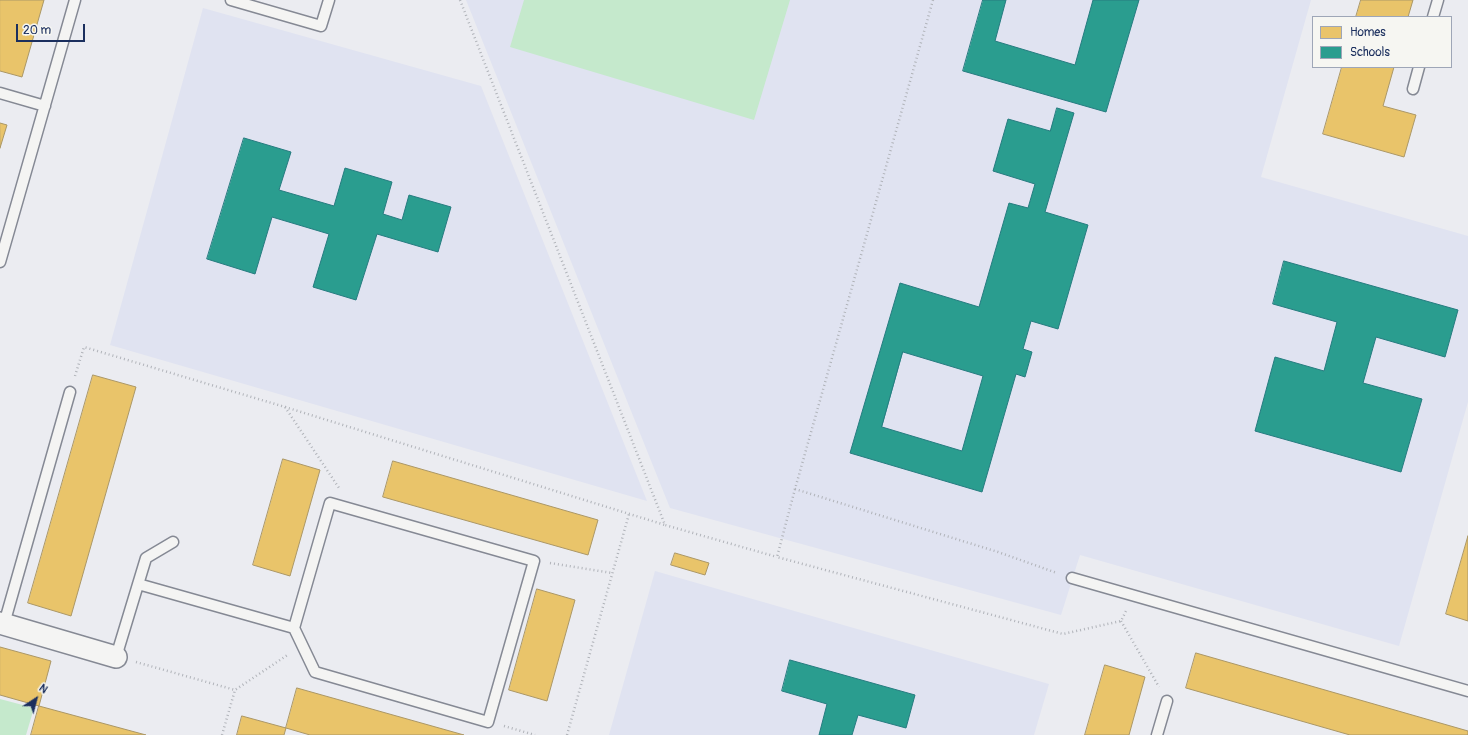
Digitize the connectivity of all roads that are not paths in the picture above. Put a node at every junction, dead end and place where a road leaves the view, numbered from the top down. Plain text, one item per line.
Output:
1 (75, 0) edge
2 (232, 0) edge
3 (329, 0) edge
4 (1438, 0) edge
5 (1433, 16) edge
6 (1420, 68) edge
7 (1413, 89) dead end
8 (0, 93) edge
9 (45, 106) junction
10 (0, 262) edge
11 (70, 392) road end
12 (173, 542) dead end
13 (1072, 578) road end
14 (138, 584) junction
15 (2, 624) edge
16 (294, 628) junction
17 (116, 657) joint
18 (1468, 691) edge
19 (1166, 700) road end
20 (1157, 735) edge

1 - 9 lane
2 - 3 lane
4 - 5 lane
6 - 7 lane
8 - 9 lane
9 - 10 lane
11 - 15 lane
12 - 14 lane
13 - 18 lane
14 - 16 lane
14 - 17 lane
15 - 17 street
16 - 16 lane
19 - 20 lane

